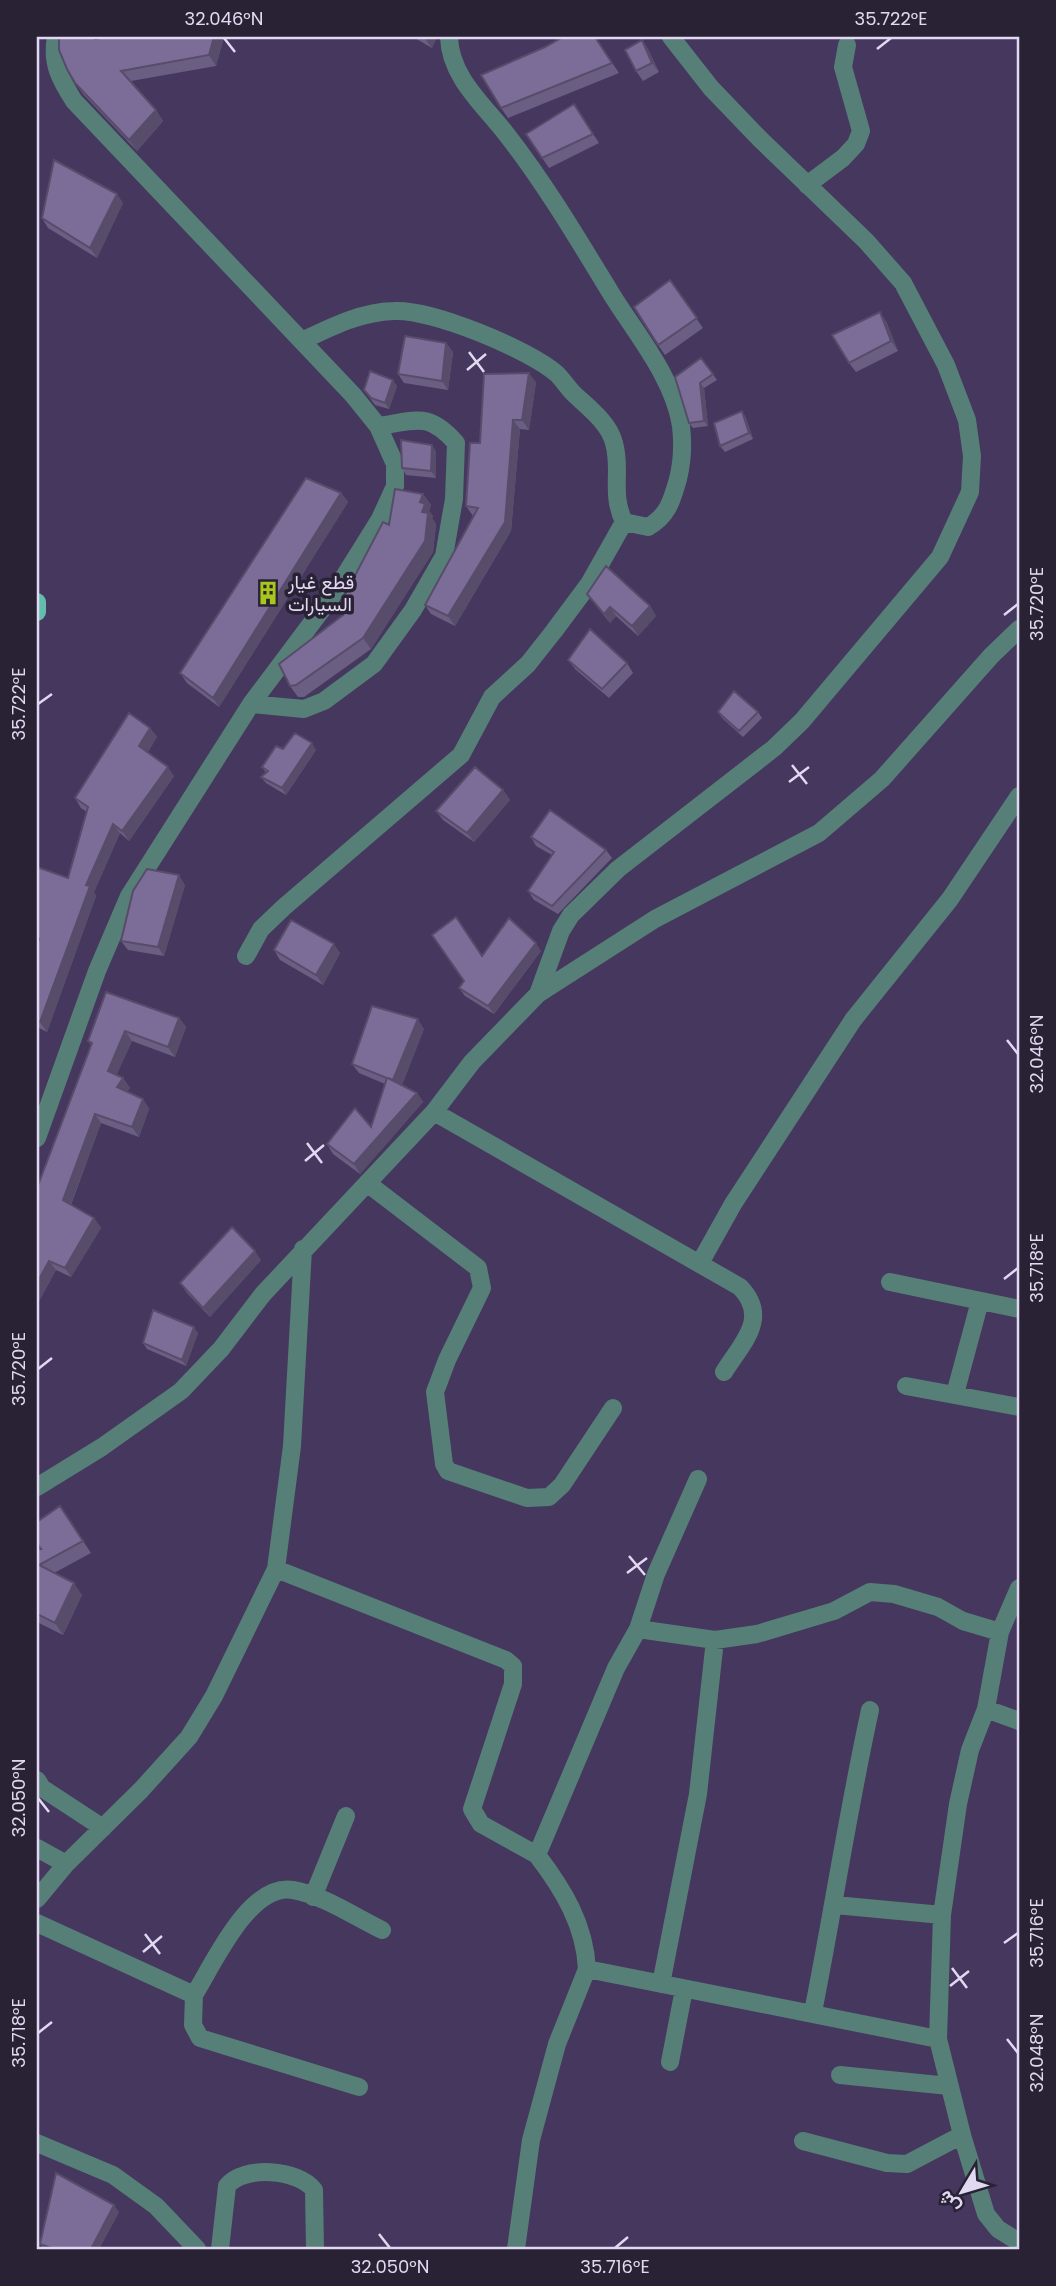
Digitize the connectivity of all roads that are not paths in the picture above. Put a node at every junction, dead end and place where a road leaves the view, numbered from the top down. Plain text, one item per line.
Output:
1 (55, 37) edge
2 (449, 37) edge
3 (671, 37) edge
4 (847, 45) dead end
5 (807, 185) junction
6 (304, 340) junction
7 (378, 426) junction
8 (624, 522) junction
9 (37, 601) edge
10 (37, 609) edge
11 (1019, 629) edge
12 (251, 704) junction
13 (1019, 796) edge
14 (246, 956) dead end
15 (538, 995) junction
16 (434, 1112) junction
17 (37, 1138) edge
18 (367, 1183) junction
19 (303, 1250) junction
20 (700, 1263) junction
21 (890, 1282) dead end
22 (980, 1301) junction
23 (1019, 1309) edge
24 (724, 1372) dead end
25 (906, 1386) dead end
26 (955, 1394) junction
27 (1019, 1407) edge
28 (613, 1408) dead end
29 (698, 1479) dead end
30 (37, 1487) edge
31 (276, 1569) junction
32 (1019, 1588) edge
33 (638, 1629) junction
34 (1000, 1632) junction
35 (715, 1640) junction
36 (986, 1709) junction
37 (870, 1710) dead end
38 (1019, 1721) edge
39 (37, 1780) edge
40 (345, 1815) dead end
41 (103, 1828) junction
42 (37, 1849) edge
43 (537, 1855) junction
44 (66, 1864) junction
45 (313, 1897) junction
46 (37, 1899) edge
47 (835, 1905) junction
48 (942, 1915) junction
49 (37, 1923) edge
50 (382, 1930) dead end
51 (587, 1969) junction
52 (661, 1984) junction
53 (684, 1989) junction
54 (194, 1995) junction
55 (813, 2012) junction
56 (938, 2039) junction
57 (670, 2062) dead end
58 (840, 2075) dead end
59 (949, 2086) junction
60 (359, 2087) dead end
61 (961, 2135) junction
62 (803, 2141) dead end
63 (37, 2143) edge
64 (1019, 2242) edge
65 (197, 2249) edge
66 (220, 2249) edge
67 (315, 2249) edge
68 (516, 2249) edge

1 - 6 street
2 - 8 street
3 - 5 street
4 - 5 street
5 - 15 street
6 - 7 street
6 - 8 street
7 - 12 street
7 - 12 street
8 - 14 street
9 - 10 main road
11 - 15 street
12 - 17 street
13 - 20 street
15 - 16 street
16 - 18 street
16 - 20 street
18 - 19 street
18 - 28 street
19 - 30 street
19 - 31 street
20 - 24 street
21 - 22 street
22 - 23 street
22 - 26 street
25 - 26 street
26 - 27 street
29 - 33 street
31 - 41 street
31 - 43 street
32 - 34 street
33 - 35 street
33 - 43 street
34 - 35 street
34 - 36 street
35 - 52 street
36 - 38 street
36 - 48 street
37 - 47 street
39 - 41 street
40 - 45 street
41 - 44 street
42 - 44 street
43 - 51 street
44 - 46 street
45 - 50 street
45 - 54 street
47 - 48 street
47 - 55 street
48 - 56 street
49 - 54 street
51 - 52 street
51 - 68 street
52 - 53 street
53 - 55 street
53 - 57 street
54 - 60 street
55 - 56 street
56 - 59 street
58 - 59 street
59 - 61 street
61 - 62 street
61 - 64 street
63 - 65 street
66 - 67 street

